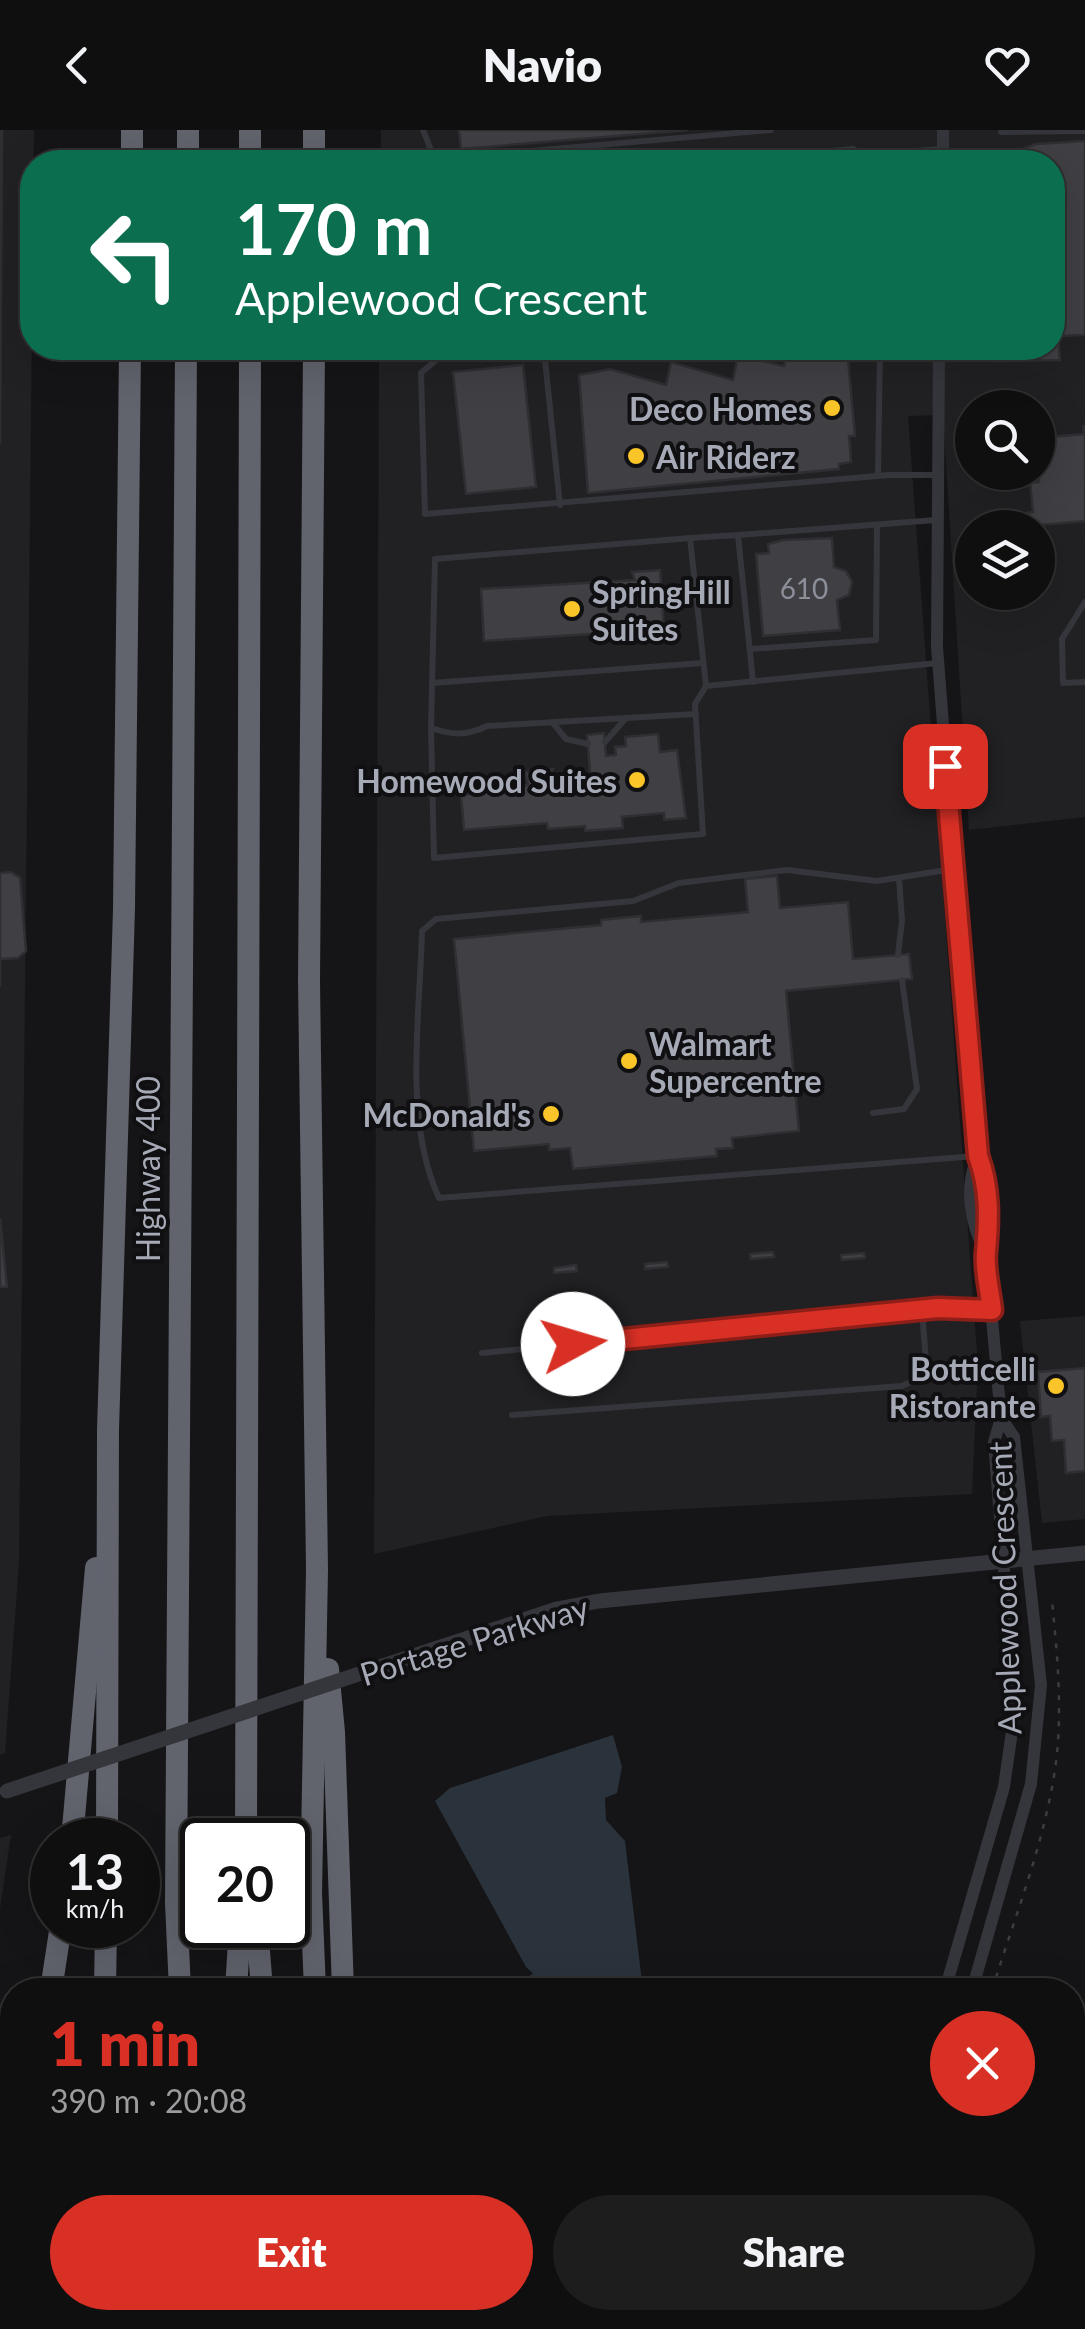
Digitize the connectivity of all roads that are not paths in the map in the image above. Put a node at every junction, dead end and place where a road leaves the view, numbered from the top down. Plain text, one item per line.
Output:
1 (771, 130) edge
2 (1085, 131) edge
3 (1001, 132) edge
4 (542, 150) edge
5 (130, 360) edge
6 (186, 360) edge
7 (250, 360) edge
8 (314, 360) edge
9 (433, 360) edge
10 (545, 360) edge
11 (880, 360) edge
12 (939, 360) edge
13 (938, 475) junction
14 (878, 476) junction
15 (560, 505) junction
16 (937, 520) junction
17 (877, 526) junction
18 (738, 534) junction
19 (690, 538) junction
20 (1085, 602) edge
21 (750, 649) junction
22 (703, 663) junction
23 (938, 663) junction
24 (754, 682) junction
25 (1085, 682) edge
26 (432, 683) junction
27 (706, 686) junction
28 (696, 714) junction
29 (626, 718) junction
30 (552, 722) junction
31 (431, 728) junction
32 (605, 742) dead end
33 (588, 744) dead end
34 (953, 870) junction
35 (899, 878) junction
36 (898, 955) dead end
37 (902, 980) dead end
38 (872, 1113) dead end
39 (978, 1156) junction
40 (922, 1310) junction
41 (992, 1310) junction
42 (482, 1353) dead end
43 (512, 1416) dead end
44 (1001, 1418) junction
45 (108, 1430) junction
46 (1085, 1553) edge
47 (1026, 1559) junction
48 (1004, 1561) junction
49 (317, 1570) junction
50 (3, 1792) edge
51 (74, 1818) edge
52 (107, 1818) edge
53 (247, 1818) edge
54 (176, 1902) junction
55 (57, 1948) edge
56 (106, 1948) edge
57 (239, 1948) edge
58 (259, 1948) edge
59 (53, 1978) edge
60 (105, 1978) edge
61 (169, 1978) edge
62 (179, 1978) edge
63 (237, 1978) edge
64 (261, 1978) edge
65 (315, 1978) edge
66 (343, 1978) edge
67 (949, 1978) edge
68 (975, 1978) edge

1 - 4 lane
2 - 3 lane
5 - 45 highway
6 - 54 highway, Highway 400
7 - 53 highway
8 - 49 highway
9 - 15 lane
10 - 15 lane
11 - 14 lane
12 - 13 street, Applewood Crescent
13 - 14 lane
13 - 16 street, Applewood Crescent
14 - 15 lane
16 - 17 lane
16 - 23 street, Applewood Crescent
17 - 18 lane
17 - 21 lane
18 - 19 lane
18 - 21 lane
19 - 22 lane
19 - 26 lane
20 - 25 lane
21 - 24 lane
22 - 26 lane
22 - 27 lane
23 - 24 lane
23 - 34 street, Applewood Crescent
24 - 27 lane
26 - 31 lane
27 - 28 lane
28 - 29 lane
28 - 31 lane
29 - 30 lane
29 - 32 lane
30 - 31 lane
30 - 33 lane
34 - 35 lane
34 - 39 street, Applewood Crescent
35 - 36 lane
35 - 39 lane
37 - 38 lane
39 - 41 street, Applewood Crescent
40 - 41 lane
40 - 42 lane
40 - 43 lane
41 - 44 street, Applewood Crescent
44 - 47 street, Applewood Crescent
44 - 48 street, Applewood Crescent
45 - 51 highway
45 - 52 highway
46 - 47 street, Portage Parkway
47 - 48 street, Portage Parkway
47 - 68 street, Applewood Crescent
48 - 50 street, Portage Parkway, bridge
48 - 67 street, Applewood Crescent
49 - 65 highway
49 - 66 highway
54 - 61 highway
54 - 62 highway, Highway 400
55 - 59 highway
56 - 60 highway
57 - 63 highway
58 - 64 highway

